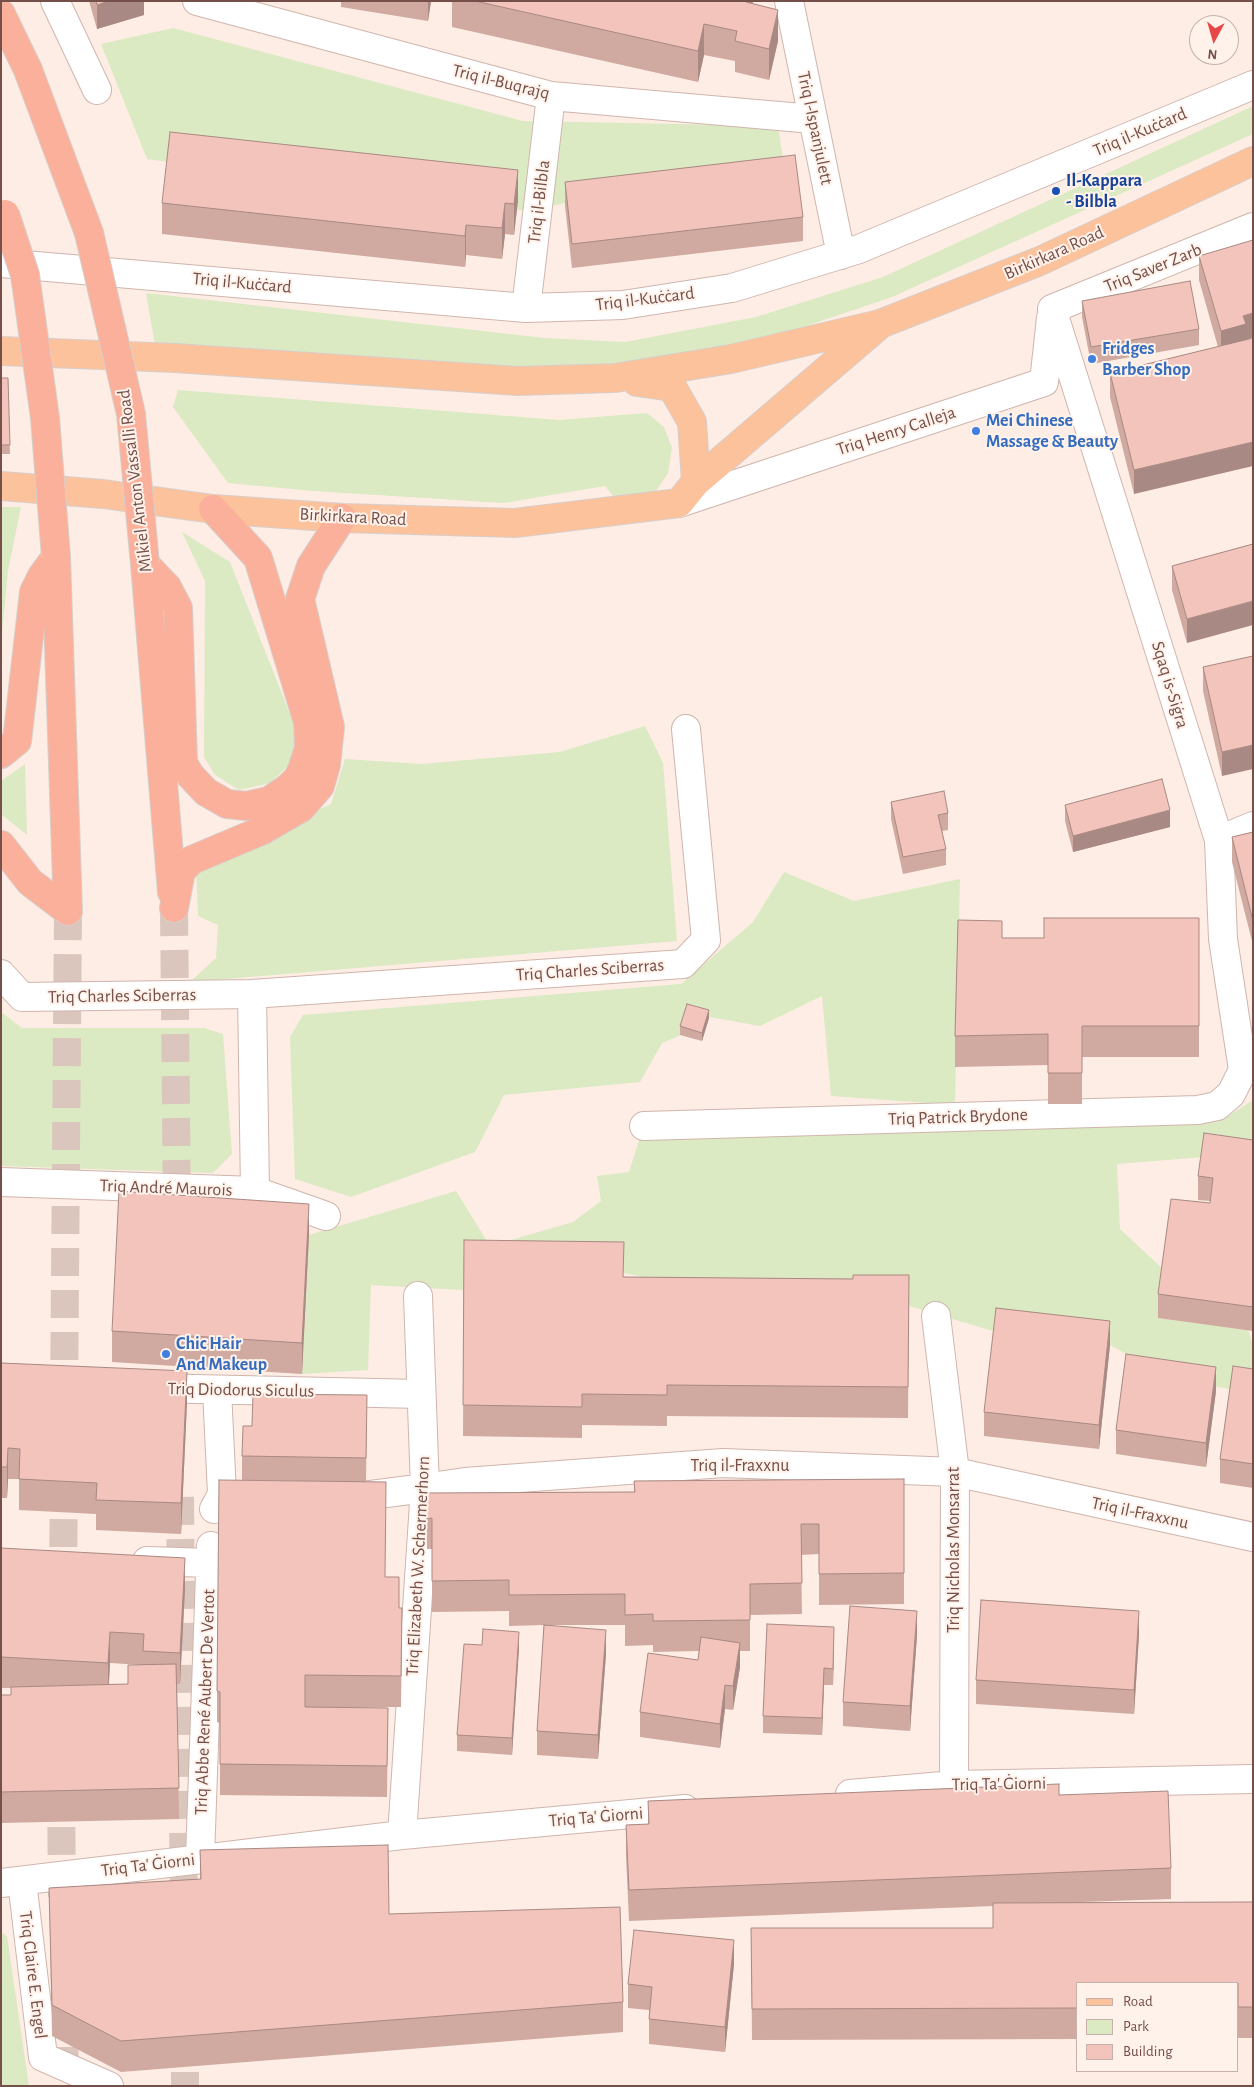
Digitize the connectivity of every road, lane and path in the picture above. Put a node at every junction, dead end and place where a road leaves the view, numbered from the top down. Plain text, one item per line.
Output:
1 (55, 1) edge
2 (197, 1) edge
3 (789, 1) edge
4 (1, 14) edge
5 (1253, 85) edge
6 (97, 90) dead end
7 (551, 96) junction
8 (813, 119) junction
9 (1253, 161) edge
10 (3, 208) edge
11 (1253, 227) edge
12 (841, 255) junction
13 (1, 262) edge
14 (526, 308) junction
15 (1052, 309) junction
16 (880, 324) junction
17 (1, 351) edge
18 (615, 378) junction
19 (1, 486) edge
20 (687, 493) junction
21 (213, 510) junction
22 (342, 518) junction
23 (56, 557) junction
24 (145, 564) junction
25 (686, 729) dead end
26 (1, 754) edge
27 (1253, 826) edge
28 (1219, 840) junction
29 (1, 845) edge
30 (1, 974) edge
31 (252, 994) junction
32 (1248, 1070) edge
33 (644, 1126) dead end
34 (1, 1182) edge
35 (255, 1191) junction
36 (326, 1216) dead end
37 (418, 1296) dead end
38 (936, 1316) dead end
39 (129, 1387) edge
40 (217, 1390) junction
41 (421, 1394) junction
42 (955, 1472) junction
43 (425, 1488) junction
44 (250, 1494) edge
45 (325, 1495) edge
46 (1253, 1537) edge
47 (121, 1561) edge
48 (1253, 1779) edge
49 (954, 1785) junction
50 (826, 1796) edge
51 (707, 1807) edge
52 (402, 1835) junction
53 (200, 1858) junction
54 (11, 1882) edge
55 (109, 2086) edge

1 - 6 street
2 - 7 street, Triq il-Buqrajq
3 - 8 street, Triq l-Ispanjulett
4 - 24 highway, Mikiel Anton Vassalli Road, bridge
5 - 12 street, Triq il-Kuċċard
7 - 8 street, Triq il-Buqrajq
7 - 14 street, Triq il-Bilbla
8 - 12 street, Triq l-Ispanjulett
9 - 16 main road, Birkirkara Road
10 - 23 highway, bridge
11 - 15 street, Triq Saver Zarb
12 - 14 street, Triq il-Kuċċard
13 - 14 street, Triq il-Kuċċard
15 - 20 street, Triq Henry Calleja
15 - 28 street, Sqaq is-Siġra
16 - 18 main road, Birkirkara Road
16 - 20 main road, Birkirkara Road
17 - 18 main road, Birkirkara Road
18 - 20 main road, Birkirkara Road
19 - 21 main road, Birkirkara Road
20 - 22 main road, Birkirkara Road
21 - 22 main road, Birkirkara Road
21 - 24 highway
22 - 24 highway, Mikiel Anton Vassalli Road
23 - 26 highway
23 - 29 highway
25 - 31 street, Triq Charles Sciberras
27 - 28 street
28 - 32 street, Sqaq is-Siġra
30 - 31 street, Triq Charles Sciberras
31 - 35 street
32 - 33 street, Triq Patrick Brydone
34 - 35 street, Triq André Maurois
35 - 36 street, Triq André Maurois
37 - 41 street, Triq Elizabeth W. Schermerhorn
38 - 42 street, Triq Nicholas Monsarrat
39 - 40 street, Triq Diodorus Siculus
40 - 41 street, Triq Diodorus Siculus
40 - 44 street
41 - 43 street, Triq Elizabeth W. Schermerhorn
42 - 43 street, Triq il-Fraxxnu
42 - 46 street, Triq il-Fraxxnu
42 - 49 street, Triq Nicholas Monsarrat
43 - 45 street, Triq il-Fraxxnu
43 - 52 street, Triq Elizabeth W. Schermerhorn
47 - 53 street, Triq Abbe René Aubert De Vertot
48 - 49 street, Triq Ta' Ġiorni
49 - 50 street, Triq Ta' Ġiorni
51 - 52 street, Triq Ta' Ġiorni
52 - 53 street, Triq Ta' Ġiorni
53 - 54 street, Triq Ta' Ġiorni
54 - 55 street, Triq Claire E. Engel

